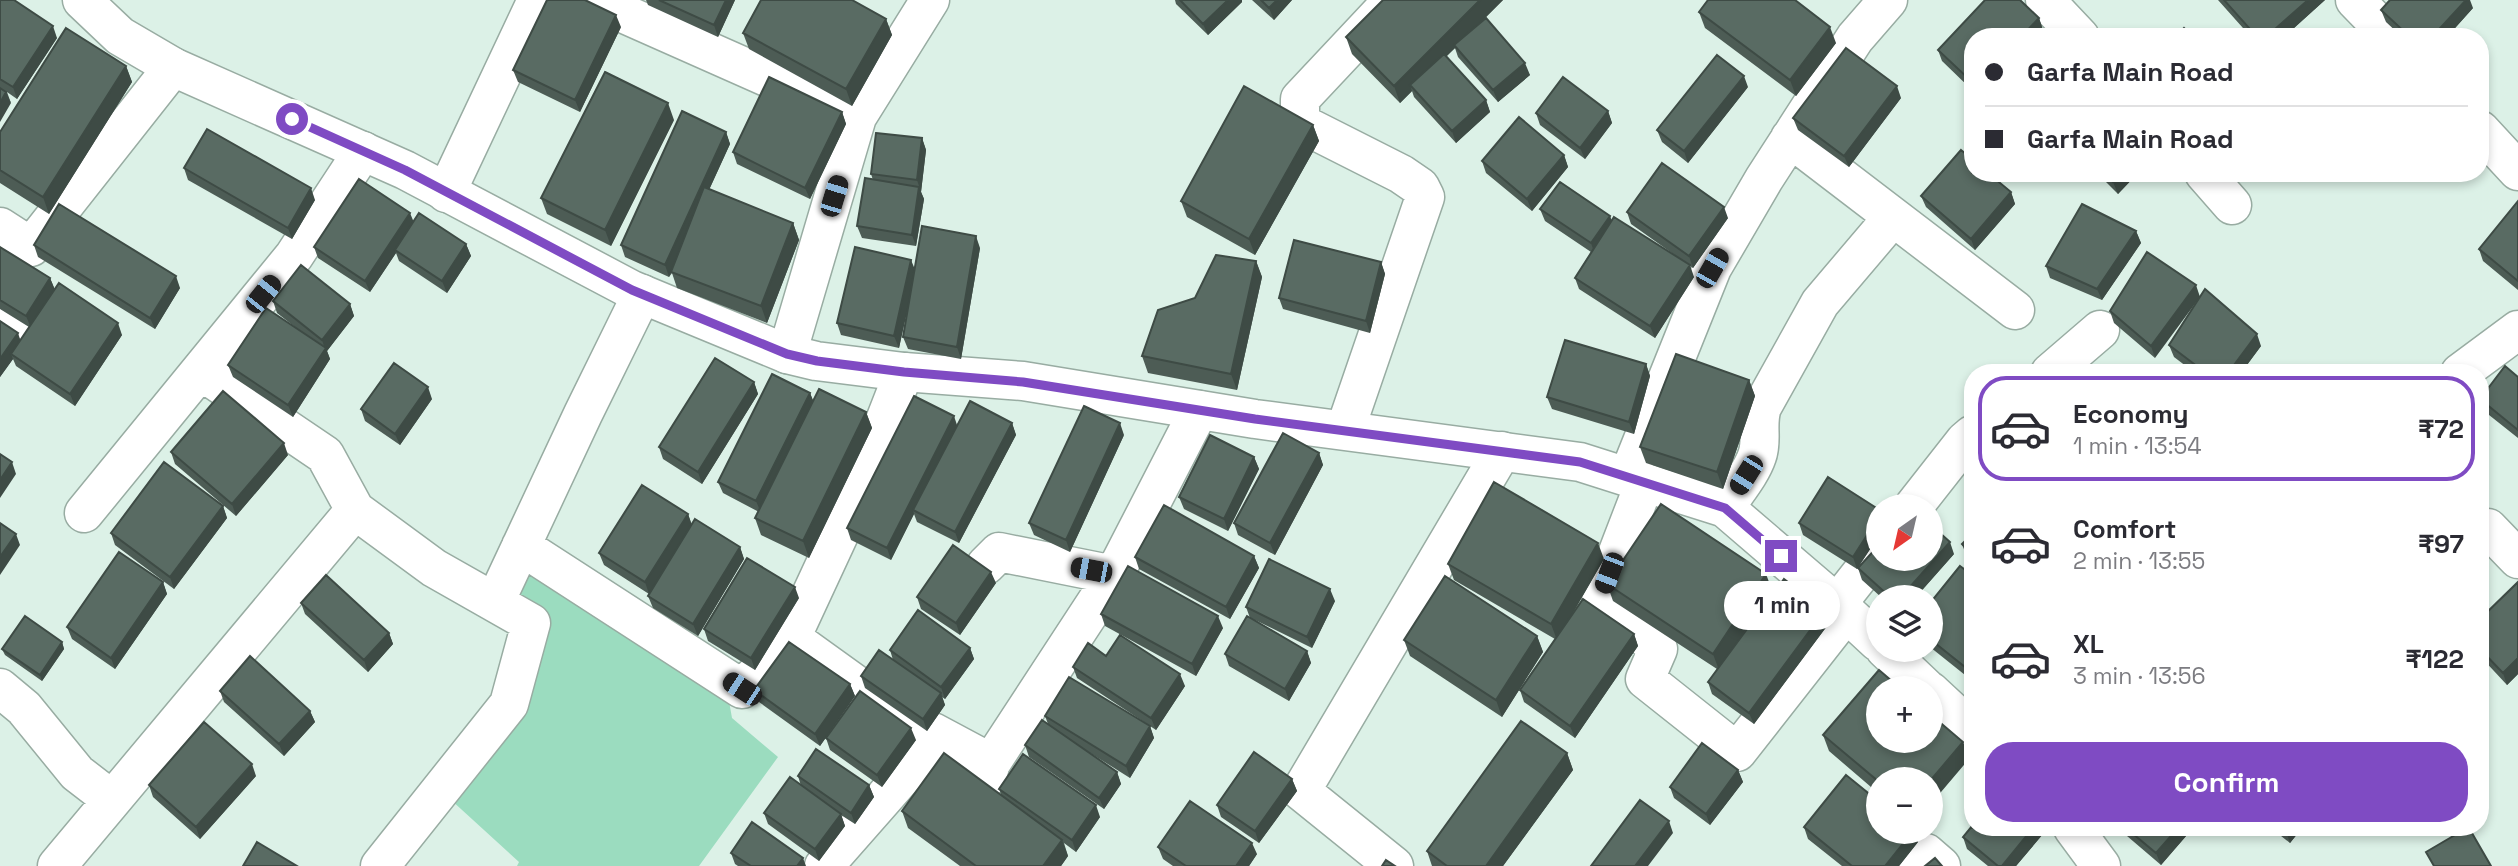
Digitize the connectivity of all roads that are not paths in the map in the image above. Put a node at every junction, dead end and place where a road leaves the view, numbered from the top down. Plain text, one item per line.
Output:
1 (82, 0) edge
2 (537, 0) edge
3 (593, 0) edge
4 (930, 0) edge
5 (1393, 0) edge
6 (1888, 0) edge
7 (2045, 0) edge
8 (2355, 0) edge
9 (2071, 28) edge
10 (2382, 28) edge
11 (173, 66) junction
12 (858, 117) junction
13 (1790, 138) junction
14 (2489, 140) edge
15 (363, 151) junction
16 (2518, 171) edge
17 (2212, 182) edge
18 (446, 193) junction
19 (2232, 205) dead end
20 (1893, 216) junction
21 (0, 227) edge
22 (642, 294) junction
23 (2015, 310) dead end
24 (2099, 330) dead end
25 (2518, 330) edge
26 (787, 354) junction
27 (2060, 364) edge
28 (2472, 364) edge
29 (201, 371) junction
30 (904, 372) junction
31 (1199, 410) junction
32 (1345, 430) junction
33 (1964, 442) edge
34 (1502, 451) junction
35 (1636, 480) junction
36 (1923, 494) edge
37 (1725, 508) junction
38 (355, 510) junction
39 (84, 513) dead end
40 (2495, 527) edge
41 (521, 546) junction
42 (2518, 559) edge
43 (986, 565) edge
44 (1866, 571) edge
45 (1114, 575) junction
46 (495, 602) junction
47 (1842, 608) junction
48 (1866, 631) edge
49 (791, 638) junction
50 (1899, 662) edge
51 (1913, 676) edge
52 (0, 688) edge
53 (1943, 704) edge
54 (1964, 723) edge
55 (934, 741) junction
56 (112, 800) junction
57 (2079, 836) edge
58 (57, 866) edge
59 (380, 866) edge
60 (824, 866) edge
61 (1394, 866) edge
62 (1913, 866) edge
63 (1941, 866) edge
64 (2101, 866) edge

1 - 11 street
2 - 18 street
3 - 12 street
4 - 12 street
5 - 32 street
6 - 13 street
7 - 9 street
8 - 10 street
11 - 15 street
11 - 21 street
12 - 26 street
13 - 20 street
13 - 35 street
14 - 16 street
15 - 18 street
15 - 29 street
17 - 19 street
18 - 22 street
20 - 23 street
20 - 37 street
22 - 26 street
22 - 41 street
24 - 27 street
25 - 28 street
26 - 30 street
29 - 38 street
29 - 39 street
30 - 31 street
30 - 49 street
31 - 32 street
31 - 45 street
32 - 34 street
33 - 36 street
34 - 35 street
34 - 61 street
35 - 37 street
35 - 47 street
37 - 47 street
38 - 46 street
38 - 56 street
40 - 42 street
41 - 46 street
41 - 49 street
43 - 45 street
44 - 47 street
45 - 55 street
46 - 59 street
47 - 48 street
49 - 55 street
50 - 51 street
52 - 56 street
53 - 54 street
55 - 60 street
56 - 58 street
57 - 64 street
62 - 63 street

